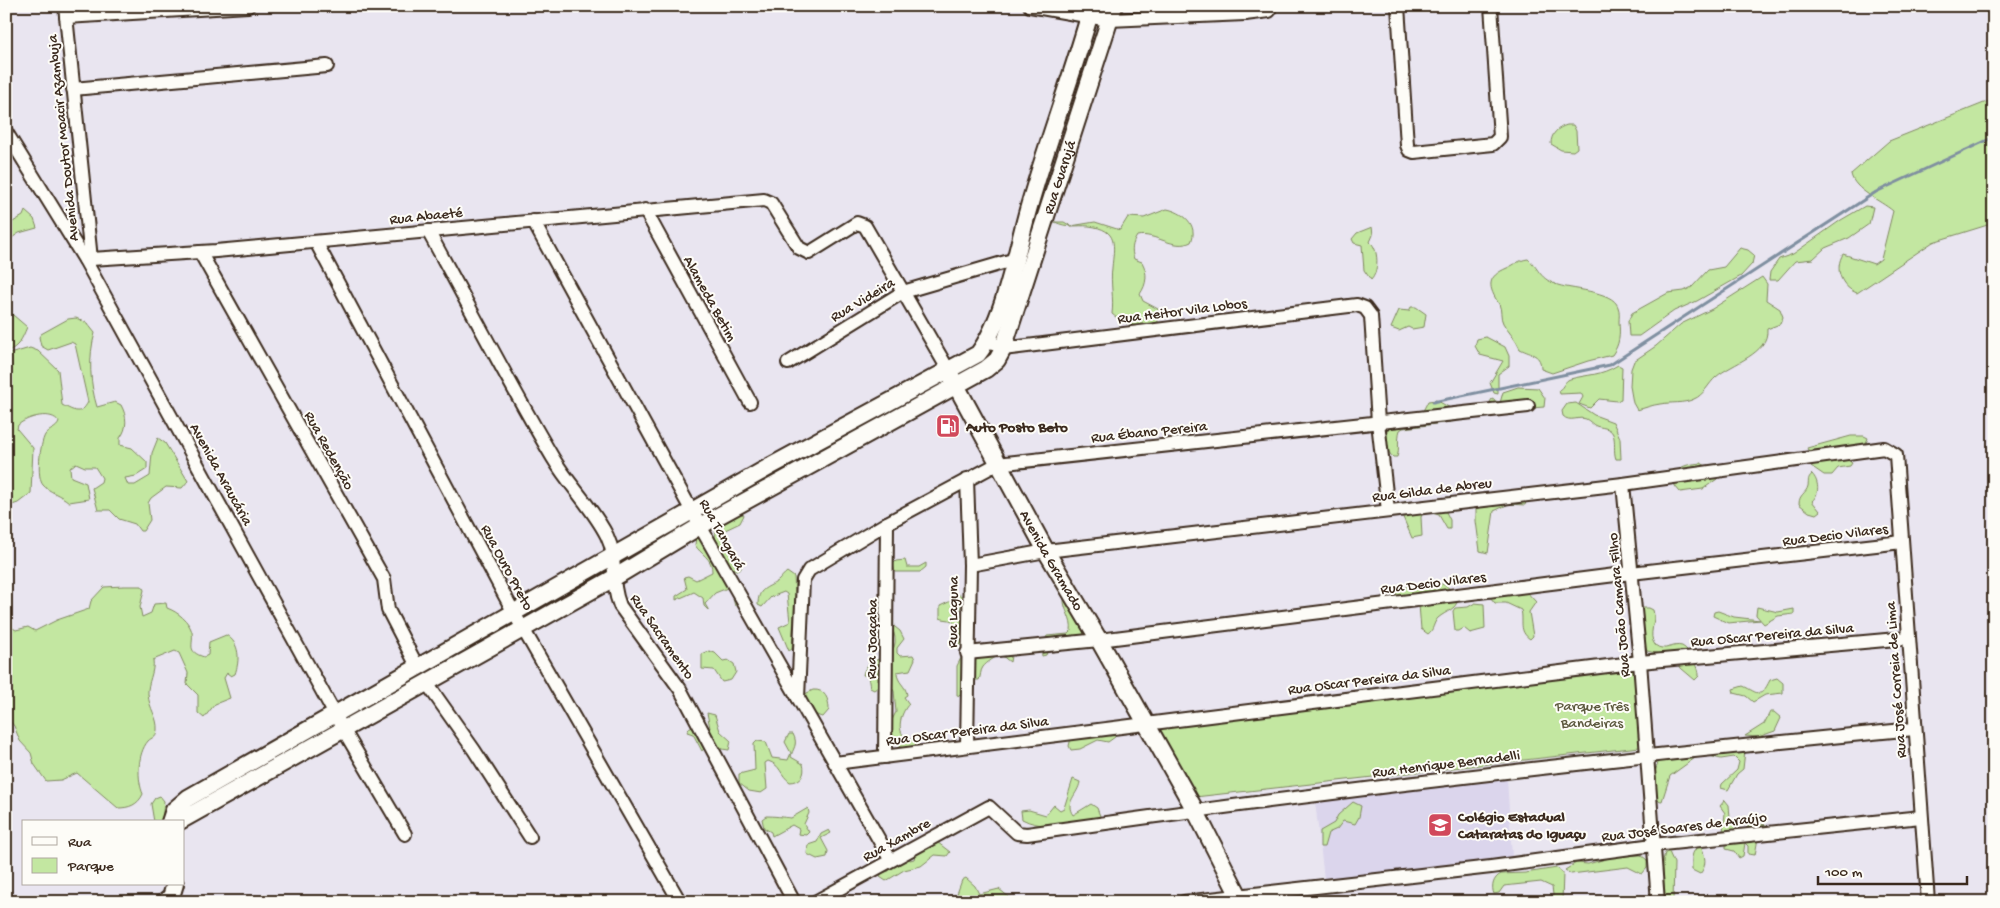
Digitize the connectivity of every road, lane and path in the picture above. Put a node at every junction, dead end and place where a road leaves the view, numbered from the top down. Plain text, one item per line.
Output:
1 (248, 6) edge
2 (1030, 6) edge
3 (1398, 6) edge
4 (1491, 6) edge
5 (1245, 10) edge
6 (1268, 10) dead end
7 (1090, 11) edge
8 (65, 12) edge
9 (1111, 13) edge
10 (327, 66) dead end
11 (73, 89) junction
12 (6, 132) edge
13 (645, 210) junction
14 (533, 221) junction
15 (857, 223) joint
16 (428, 231) junction
17 (316, 242) junction
18 (200, 252) junction
19 (1016, 258) junction
20 (88, 260) junction
21 (903, 292) junction
22 (989, 340) junction
23 (1003, 349) junction
24 (788, 363) dead end
25 (952, 378) junction
26 (750, 402) dead end
27 (1528, 406) dead end
28 (1378, 422) junction
29 (1896, 455) joint
30 (998, 464) junction
31 (967, 479) junction
32 (1623, 484) junction
33 (692, 511) junction
34 (1388, 511) junction
35 (887, 523) junction
36 (700, 526) junction
37 (1902, 542) junction
38 (1046, 551) junction
39 (614, 556) junction
40 (970, 565) junction
41 (1631, 573) junction
42 (612, 579) junction
43 (519, 620) junction
44 (1908, 638) junction
45 (1099, 640) junction
46 (967, 653) junction
47 (440, 656) junction
48 (1640, 662) junction
49 (448, 671) junction
50 (422, 675) junction
51 (798, 698) junction
52 (339, 721) junction
53 (1145, 724) junction
54 (1914, 729) junction
55 (967, 746) junction
56 (1647, 754) junction
57 (885, 757) junction
58 (835, 763) junction
59 (993, 808) joint
60 (1195, 810) junction
61 (1921, 817) junction
62 (171, 820) edge
63 (181, 820) edge
64 (405, 834) dead end
65 (530, 837) dead end
66 (1653, 845) junction
67 (890, 860) junction
68 (174, 886) edge
69 (1240, 898) edge
70 (165, 902) edge
71 (680, 902) edge
72 (794, 902) edge
73 (815, 902) edge
74 (1184, 902) edge
75 (1658, 902) edge
76 (1928, 902) edge

1 - 8 street
2 - 7 street
3 - 4 street
5 - 6 street
5 - 9 street
7 - 9 street
7 - 19 main road, Rua Guarujá
8 - 11 street, Avenida Doutor Moacir Azambuja
9 - 23 main road, Rua Guarujá
10 - 11 street
11 - 20 street, Avenida Doutor Moacir Azambuja
12 - 20 street, Avenida Araucária
13 - 14 street, Rua Abaeté
13 - 15 street, Rua Abaeté
13 - 26 street, Alameda Betim
14 - 16 street, Rua Abaeté
14 - 33 street, Rua Tangará
15 - 21 street, Avenida Gramado
16 - 17 street, Rua Abaeté
16 - 39 street, Rua Sacramento
17 - 18 street, Rua Abaeté
17 - 43 street, Rua Ouro Preto
18 - 20 street, Rua Abaeté
18 - 50 street, Rua Redenção
19 - 21 street, Rua Videira
19 - 22 main road, Rua Guarujá
20 - 52 street, Avenida Araucária
21 - 24 street, Rua Videira
21 - 25 street, Avenida Gramado
22 - 23 street
22 - 25 main road
23 - 25 main road
23 - 28 street, Rua Heitor Vila Lobos
25 - 30 main road, Avenida Gramado
25 - 33 main road
25 - 36 main road
27 - 28 street, Rua Ébano Pereira
28 - 30 street, Rua Ébano Pereira
28 - 34 street
29 - 32 street, Rua Gilda de Abreu
29 - 37 street, Rua José Correia de Lima
30 - 31 street, Rua Ébano Pereira
30 - 38 main road, Avenida Gramado
31 - 35 street, Rua Ébano Pereira
31 - 40 street, Rua Laguna
32 - 34 street, Rua Gilda de Abreu
32 - 41 street, Rua João Camara Filho
33 - 36 street, Rua Tangará
33 - 39 main road
34 - 38 street, Rua Gilda de Abreu
35 - 51 street, Rua Ébano Pereira
35 - 57 street, Rua Joaçaba
36 - 42 main road
36 - 51 street, Rua Tangará
37 - 41 street, Rua Decio Vilares
37 - 44 street, Rua José Correia de Lima
38 - 40 street, Rua Gilda de Abreu
38 - 45 main road, Avenida Gramado
39 - 42 street, Rua Sacramento
39 - 43 main road
40 - 46 street, Rua Laguna
41 - 45 street, Rua Decio Vilares
41 - 48 street, Rua João Camara Filho
42 - 43 main road
42 - 72 street, Rua Sacramento
43 - 47 main road
43 - 49 main road
43 - 71 street, Rua Ouro Preto
44 - 48 street, Rua OScar Pereira da Silva
44 - 54 street, Rua José Correia de Lima
45 - 46 street, Rua Decio Vilares
45 - 53 main road, Avenida Gramado
46 - 55 street, Rua Laguna
47 - 49 main road
47 - 50 main road
48 - 53 street, Rua OScar Pereira da Silva
48 - 56 street, Rua João Camara Filho
49 - 50 main road
50 - 52 main road
50 - 65 street, Rua Redenção
51 - 58 street, Rua Tangará
52 - 62 main road
52 - 63 main road
52 - 64 street, Avenida Araucária
53 - 55 street, Rua OScar Pereira da Silva
53 - 60 main road, Avenida Gramado
54 - 56 street, Rua Henrique Bernadelli
54 - 61 street, Rua José Correia de Lima
55 - 57 street, Rua OScar Pereira da Silva
56 - 60 street, Rua Henrique Bernadelli
56 - 66 street, Rua João Camara Filho
57 - 58 street, Rua OScar Pereira da Silva
58 - 67 street, Rua Tangará
59 - 60 street, Rua Henrique Bernadelli
59 - 67 street, Rua Xambre
60 - 69 main road, Avenida Gramado
61 - 66 street, Rua José Soares de Araújo
61 - 76 street, Rua José Correia de Lima
66 - 69 street, Rua José Soares de Araújo
66 - 75 street, Rua João Camara Filho
67 - 73 street, Rua Xambre
68 - 70 main road
69 - 74 street, Rua José Soares de Araújo

